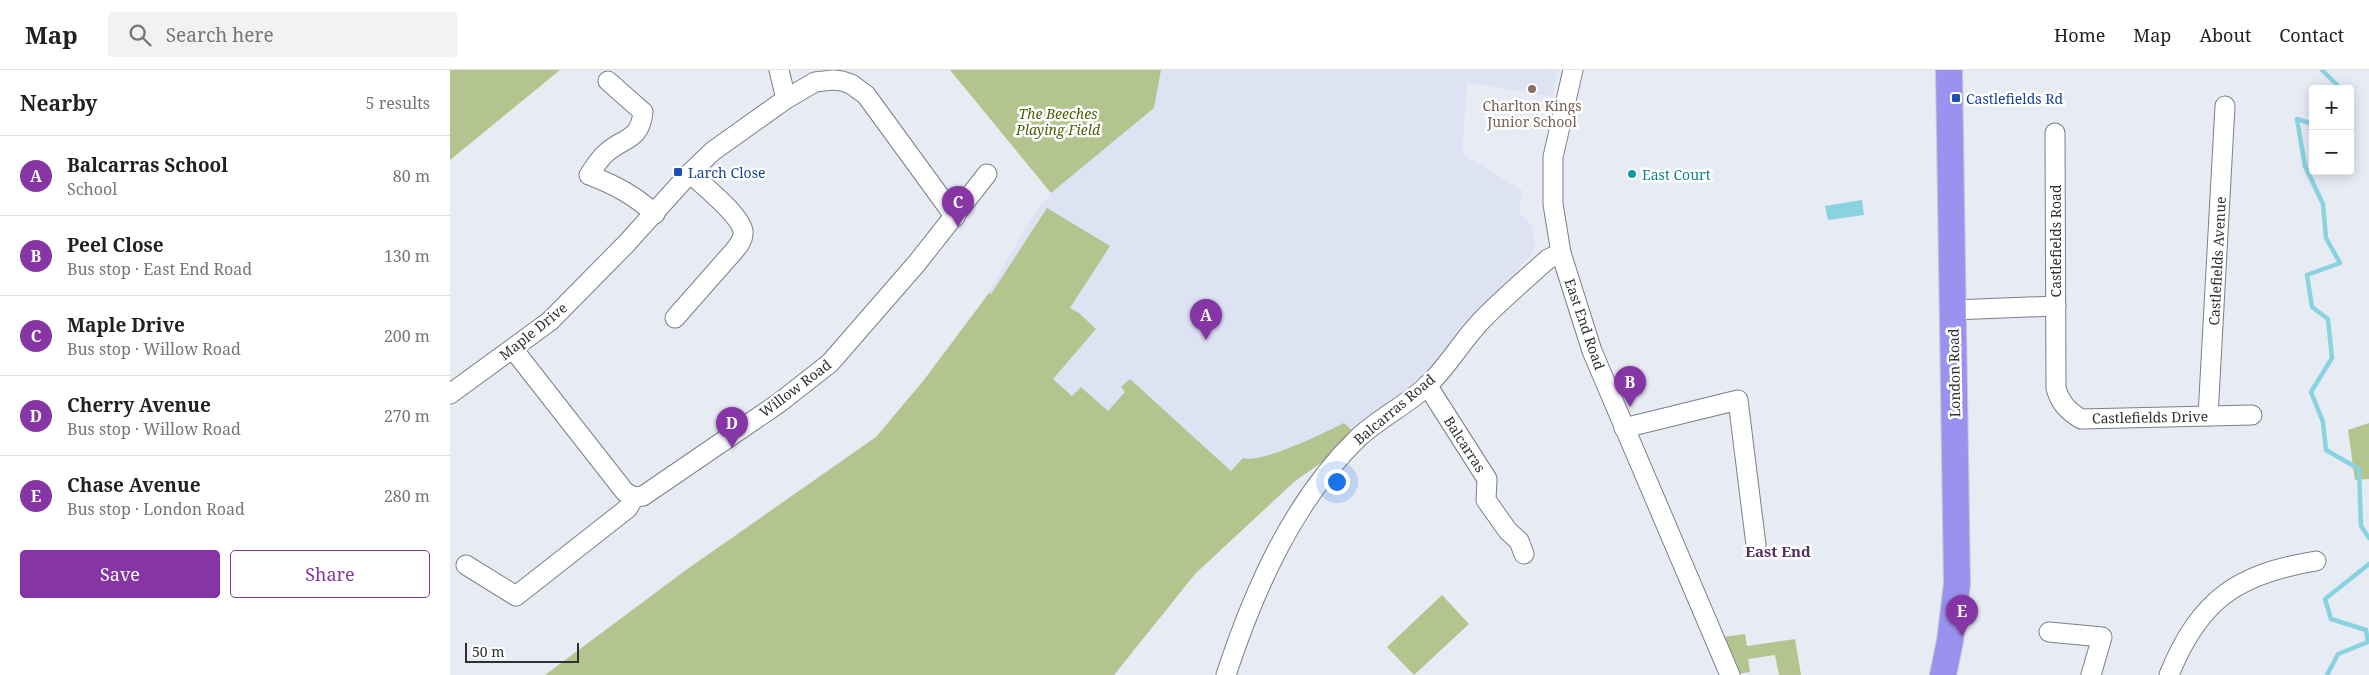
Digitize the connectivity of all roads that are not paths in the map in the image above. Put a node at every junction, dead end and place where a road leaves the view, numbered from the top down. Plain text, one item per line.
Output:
1 (779, 70) edge
2 (1572, 70) edge
3 (1949, 70) edge
4 (822, 75) edge
5 (608, 81) dead end
6 (786, 100) junction
7 (2225, 106) dead end
8 (2055, 133) dead end
9 (690, 173) junction
10 (987, 174) dead end
11 (655, 214) junction
12 (955, 217) junction
13 (1561, 253) junction
14 (2056, 306) junction
15 (1953, 310) junction
16 (675, 318) dead end
17 (513, 349) junction
18 (1427, 386) junction
19 (453, 387) edge
20 (2252, 415) dead end
21 (2208, 416) junction
22 (1624, 428) junction
23 (634, 497) junction
24 (1756, 545) dead end
25 (1524, 554) dead end
26 (2316, 561) dead end
27 (466, 565) dead end
28 (2050, 632) dead end
29 (1226, 675) edge
30 (1730, 675) edge
31 (1943, 675) edge
32 (2091, 675) edge
33 (2169, 675) edge

1 - 6 street
2 - 13 street, East End Road
3 - 15 highway, London Road
4 - 6 street, Maple Drive
4 - 12 street, Maple Drive
5 - 11 street
6 - 9 street, Maple Drive
7 - 21 street, Castlefields Avenue
8 - 14 street, Castlefields Road
9 - 11 street, Maple Drive
9 - 16 street
10 - 12 street, Willow Road
11 - 17 street, Maple Drive
12 - 23 street, Willow Road
13 - 18 street, Balcarras Road
13 - 22 street, East End Road
14 - 15 street, Castlefields Road
14 - 21 street, Castlefields Drive
15 - 31 highway, London Road
17 - 19 street, Maple Drive
17 - 23 street
18 - 25 street, Balcarras
18 - 29 street, Balcarras Road
20 - 21 street, Castlefields Drive
22 - 24 street
22 - 30 street, East End Road
23 - 27 street, Willow Road
26 - 33 street
28 - 32 street

